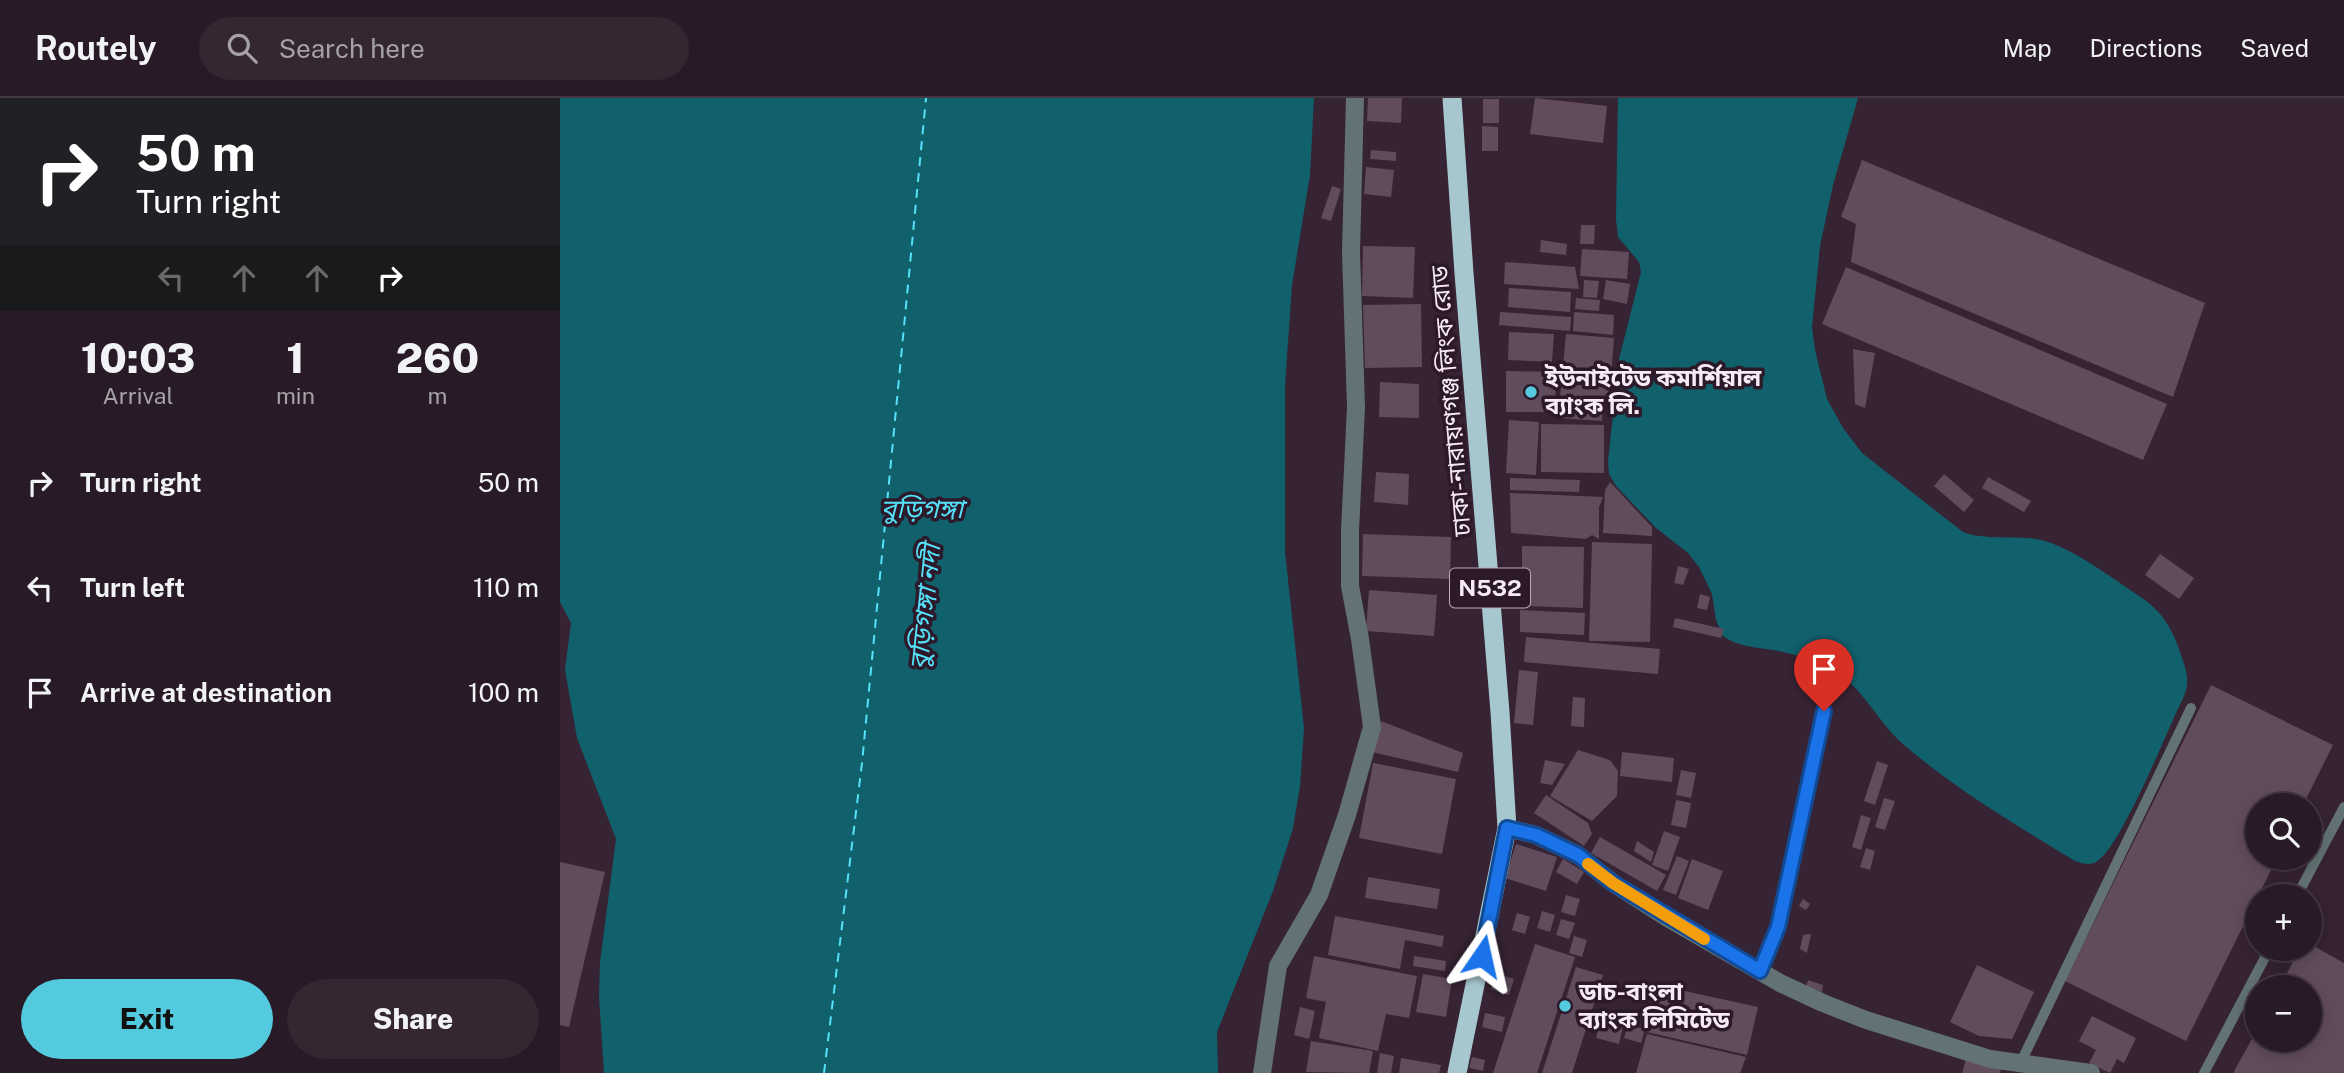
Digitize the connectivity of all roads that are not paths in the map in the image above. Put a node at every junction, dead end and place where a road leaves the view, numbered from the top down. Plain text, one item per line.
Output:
1 (1355, 98) edge
2 (1452, 98) edge
3 (2191, 708) dead end
4 (1824, 711) dead end
5 (2344, 807) edge
6 (1507, 828) junction
7 (2303, 884) edge
8 (2263, 961) edge
9 (1760, 971) junction
10 (2021, 1062) junction
11 (1262, 1073) edge
12 (1457, 1073) edge
13 (2091, 1073) edge
14 (2204, 1073) edge

1 - 11 street
2 - 6 highway, ঢাকা-নারায়ণগঞ্জ লিংক রোড / N532
3 - 10 lane
4 - 9 lane
5 - 7 lane
6 - 9 street
6 - 12 highway, ঢাকা-নারায়ণগঞ্জ লিংক রোড / N532
8 - 14 lane
9 - 10 street
10 - 13 street

